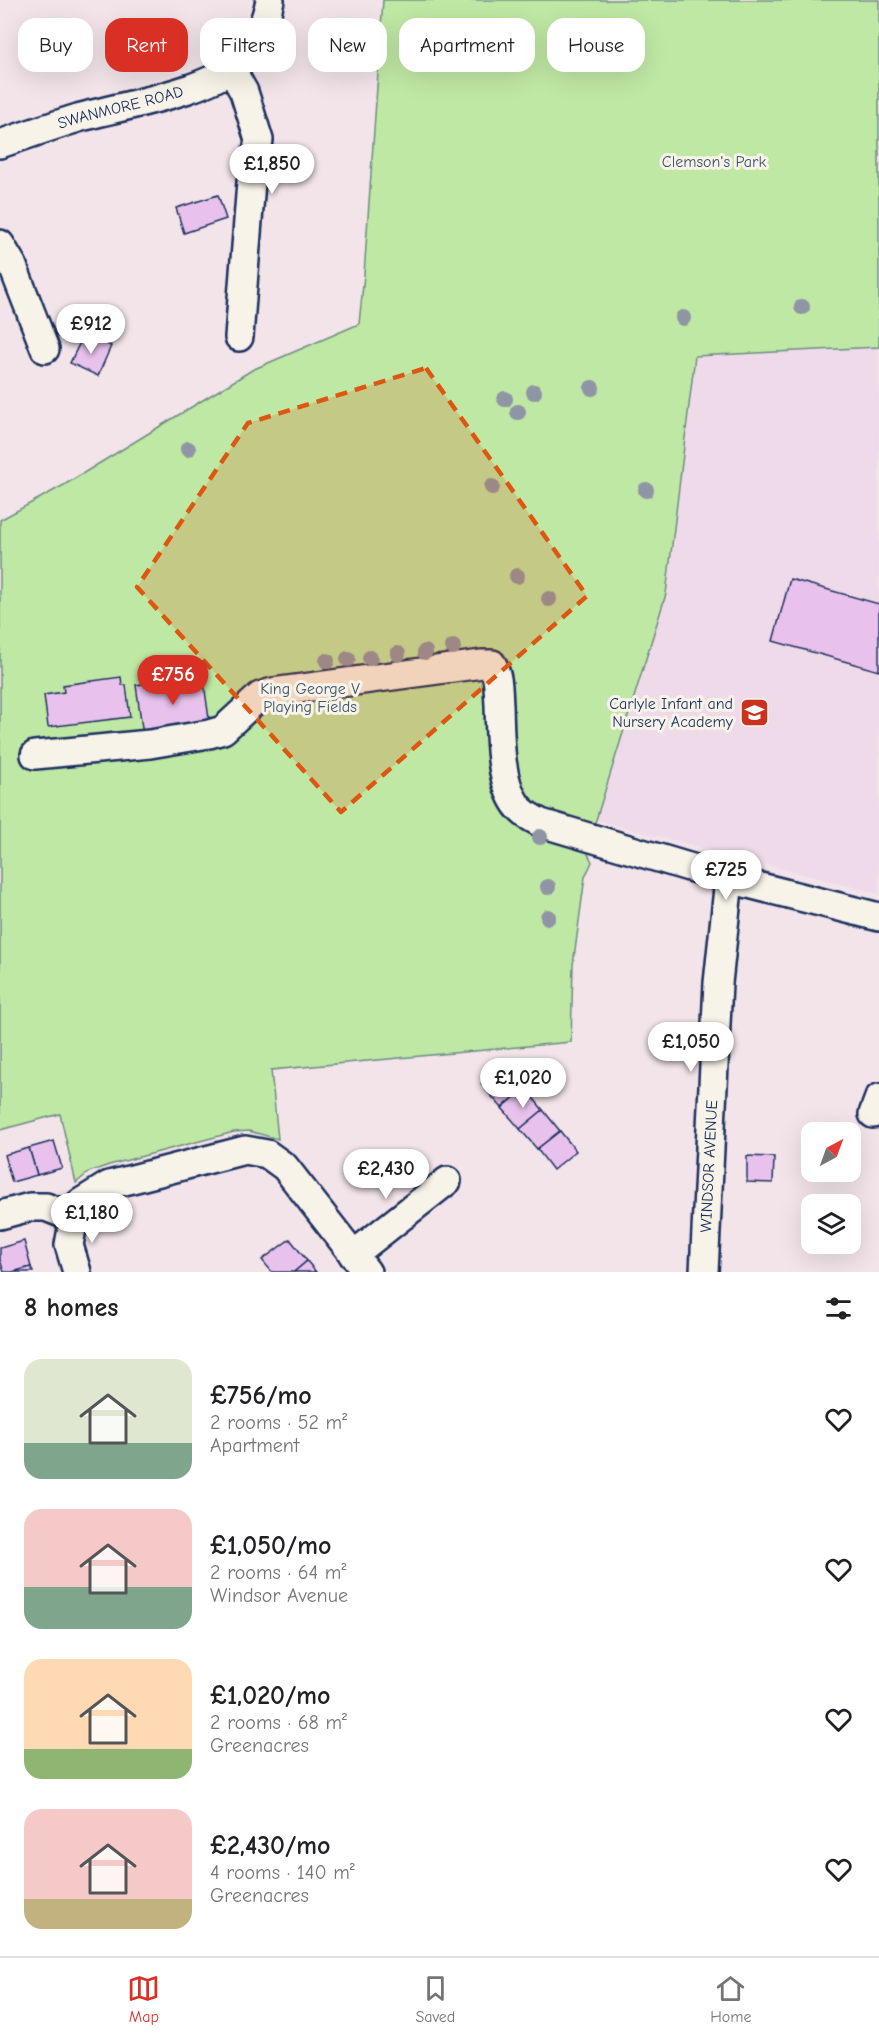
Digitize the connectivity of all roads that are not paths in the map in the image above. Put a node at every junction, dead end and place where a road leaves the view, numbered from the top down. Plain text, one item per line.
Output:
1 (270, 0) edge
2 (266, 18) edge
3 (225, 72) edge
4 (233, 72) edge
5 (0, 144) edge
6 (0, 244) edge
7 (239, 337) dead end
8 (45, 349) dead end
9 (35, 755) dead end
10 (729, 879) junction
11 (879, 918) edge
12 (447, 1180) dead end
13 (0, 1215) edge
14 (74, 1218) junction
15 (360, 1263) edge
16 (77, 1272) edge
17 (704, 1272) edge

1 - 2 street, SWANMORE ROAD
3 - 5 street, SWANMORE ROAD
4 - 7 street
6 - 8 street
9 - 10 street
10 - 11 street
10 - 17 street, WINDSOR AVENUE
12 - 15 street
13 - 14 street
14 - 15 street
14 - 16 street

